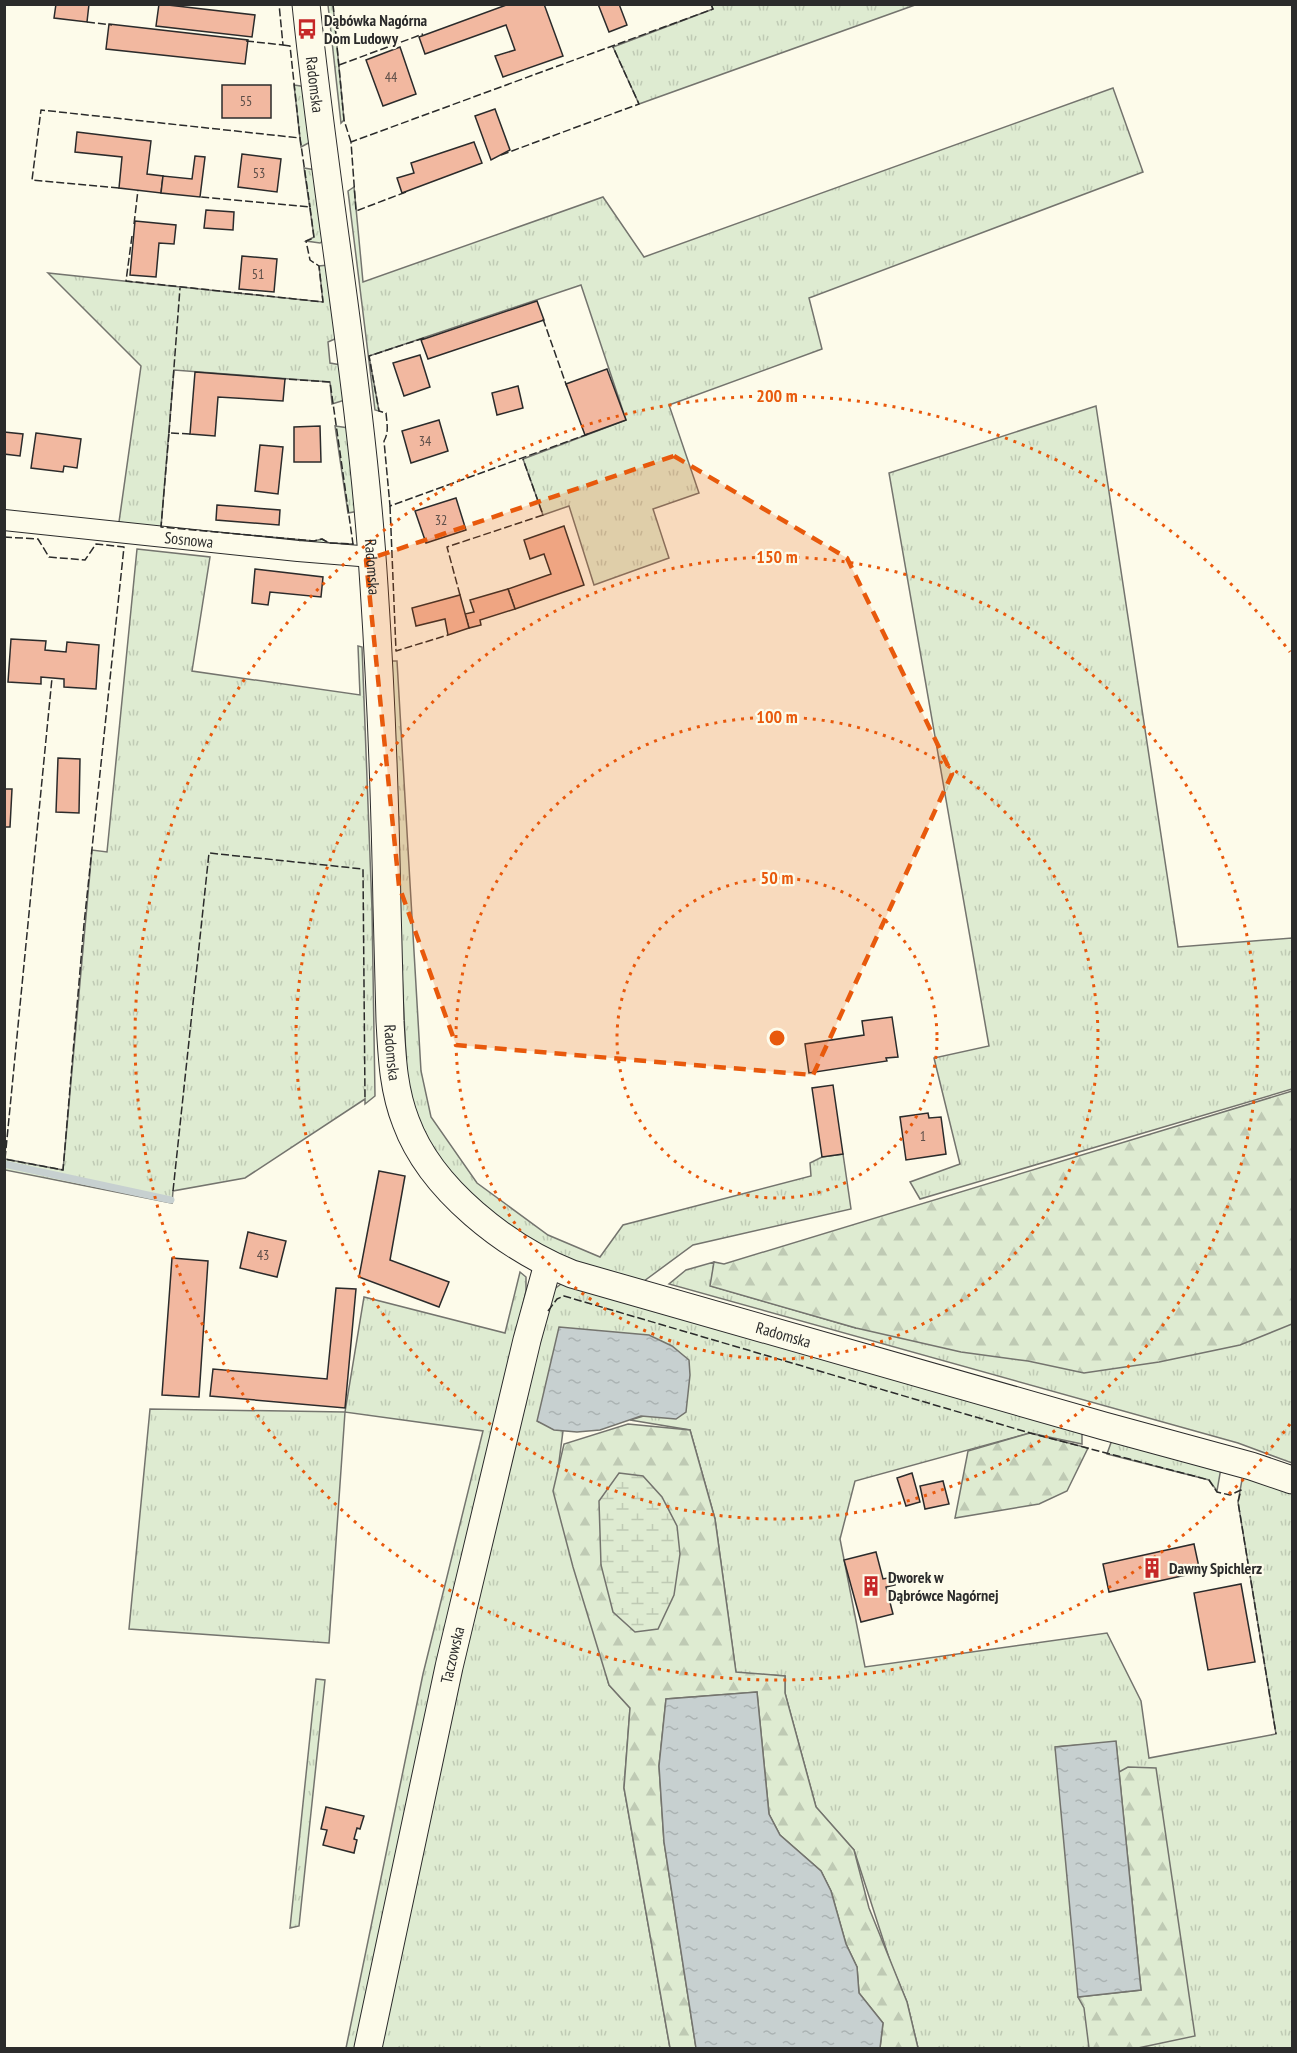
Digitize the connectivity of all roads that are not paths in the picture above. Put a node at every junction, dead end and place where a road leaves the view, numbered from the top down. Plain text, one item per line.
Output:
1 (306, 4) edge
2 (4, 520) edge
3 (372, 557) junction
4 (548, 1264) junction
5 (1293, 1480) edge
6 (368, 2049) edge

1 - 3 street, Radomska
2 - 3 street, Sosnowa
3 - 4 street, Radomska
4 - 5 street, Radomska
4 - 6 street, Taczowska

